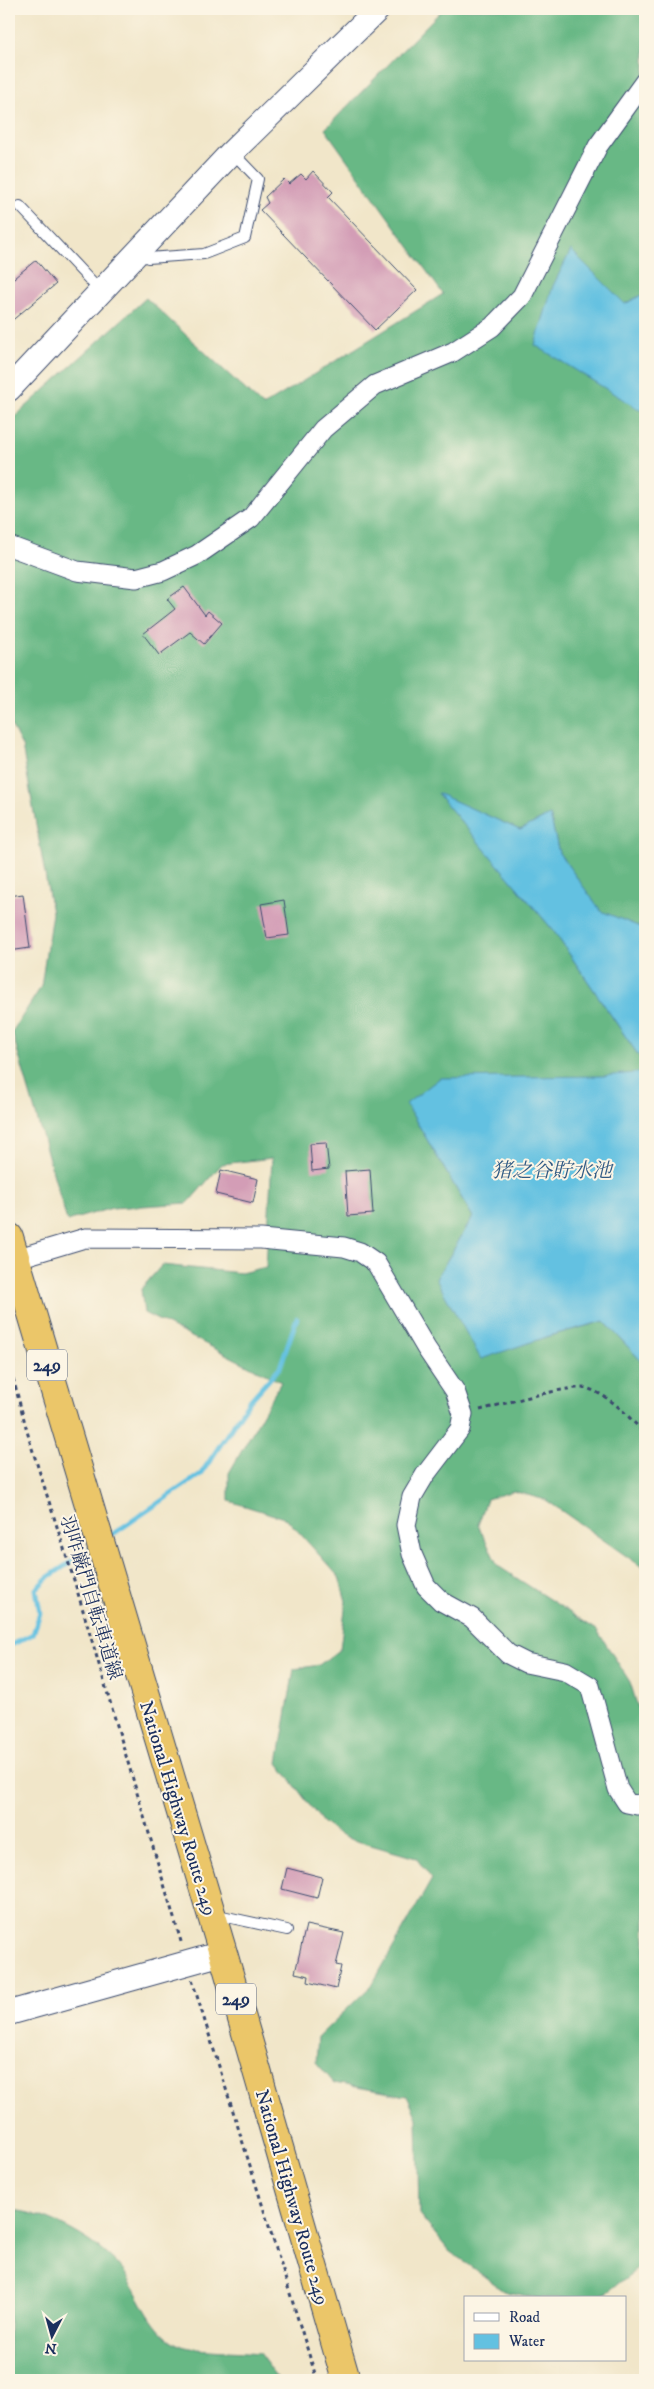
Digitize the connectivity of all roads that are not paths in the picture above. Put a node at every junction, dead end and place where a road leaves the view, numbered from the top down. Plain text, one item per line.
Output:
1 (378, 9) edge
2 (645, 81) edge
3 (232, 152) junction
4 (20, 206) dead end
5 (140, 250) junction
6 (101, 292) junction
7 (9, 389) edge
8 (9, 546) edge
9 (12, 1248) edge
10 (645, 1802) edge
11 (210, 1913) junction
12 (287, 1930) dead end
13 (222, 1953) junction
14 (9, 2013) edge
15 (346, 2380) edge

1 - 3 street
2 - 8 street
3 - 5 street
3 - 5 lane
4 - 6 lane
5 - 6 street
6 - 7 street
9 - 10 street
9 - 11 highway, National Highway Route 249 / 249
11 - 12 lane
11 - 13 highway, National Highway Route 249 / 249
13 - 14 street
13 - 15 highway, National Highway Route 249 / 249

